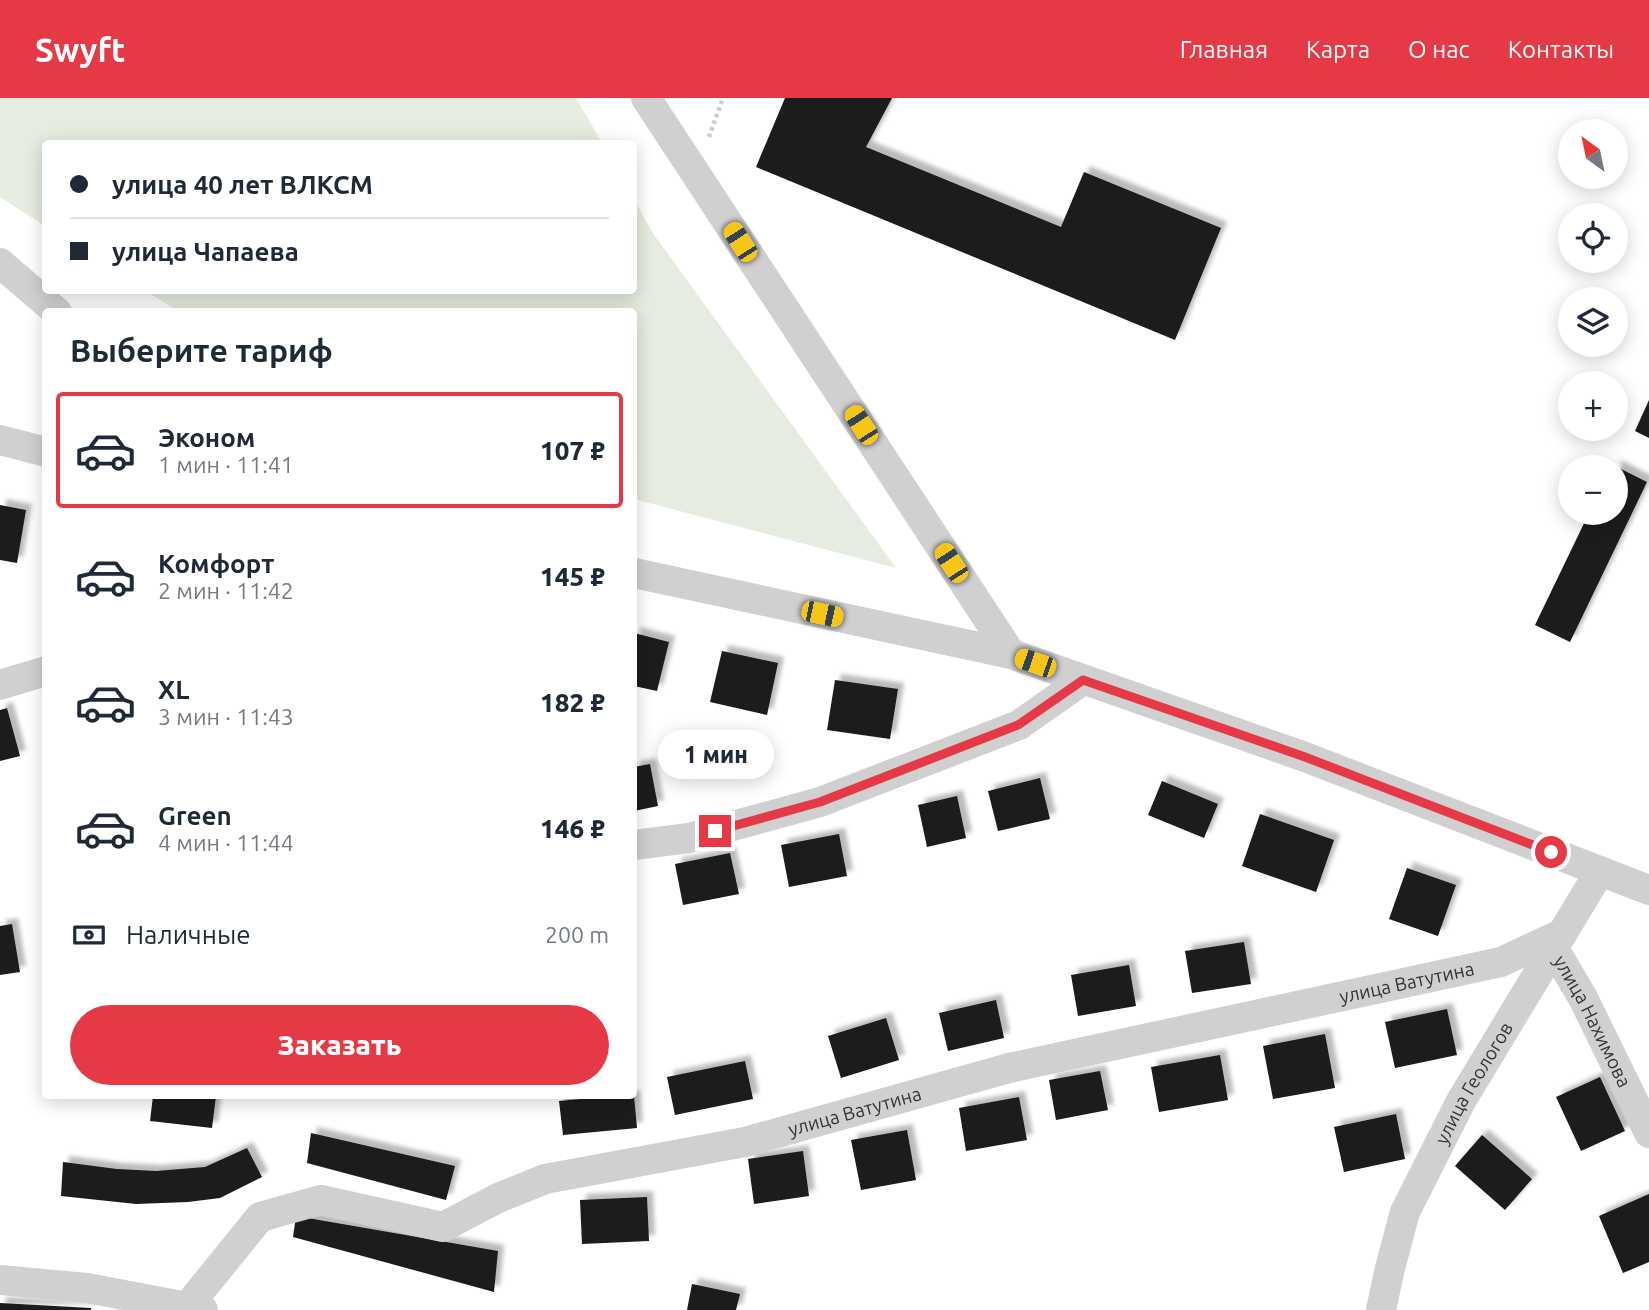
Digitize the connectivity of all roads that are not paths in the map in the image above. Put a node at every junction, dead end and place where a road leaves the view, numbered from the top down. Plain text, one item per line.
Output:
1 (646, 98) edge
2 (0, 264) edge
3 (52, 308) edge
4 (0, 440) edge
5 (42, 451) edge
6 (637, 574) edge
7 (1012, 654) junction
8 (42, 672) edge
9 (1083, 680) junction
10 (0, 685) edge
11 (637, 845) edge
12 (1600, 871) junction
13 (1649, 890) edge
14 (1559, 941) junction
15 (1649, 1133) edge
16 (0, 1280) edge
17 (196, 1308) edge
18 (1381, 1310) edge

1 - 7 street
2 - 3 street
4 - 5 street
6 - 7 street
7 - 9 street
8 - 10 street
9 - 11 street
9 - 12 street
12 - 13 street
12 - 14 street, улица Геологов
14 - 15 street, улица Нахимова
14 - 17 street, улица Ватутина
14 - 18 street, улица Геологов
16 - 17 street

